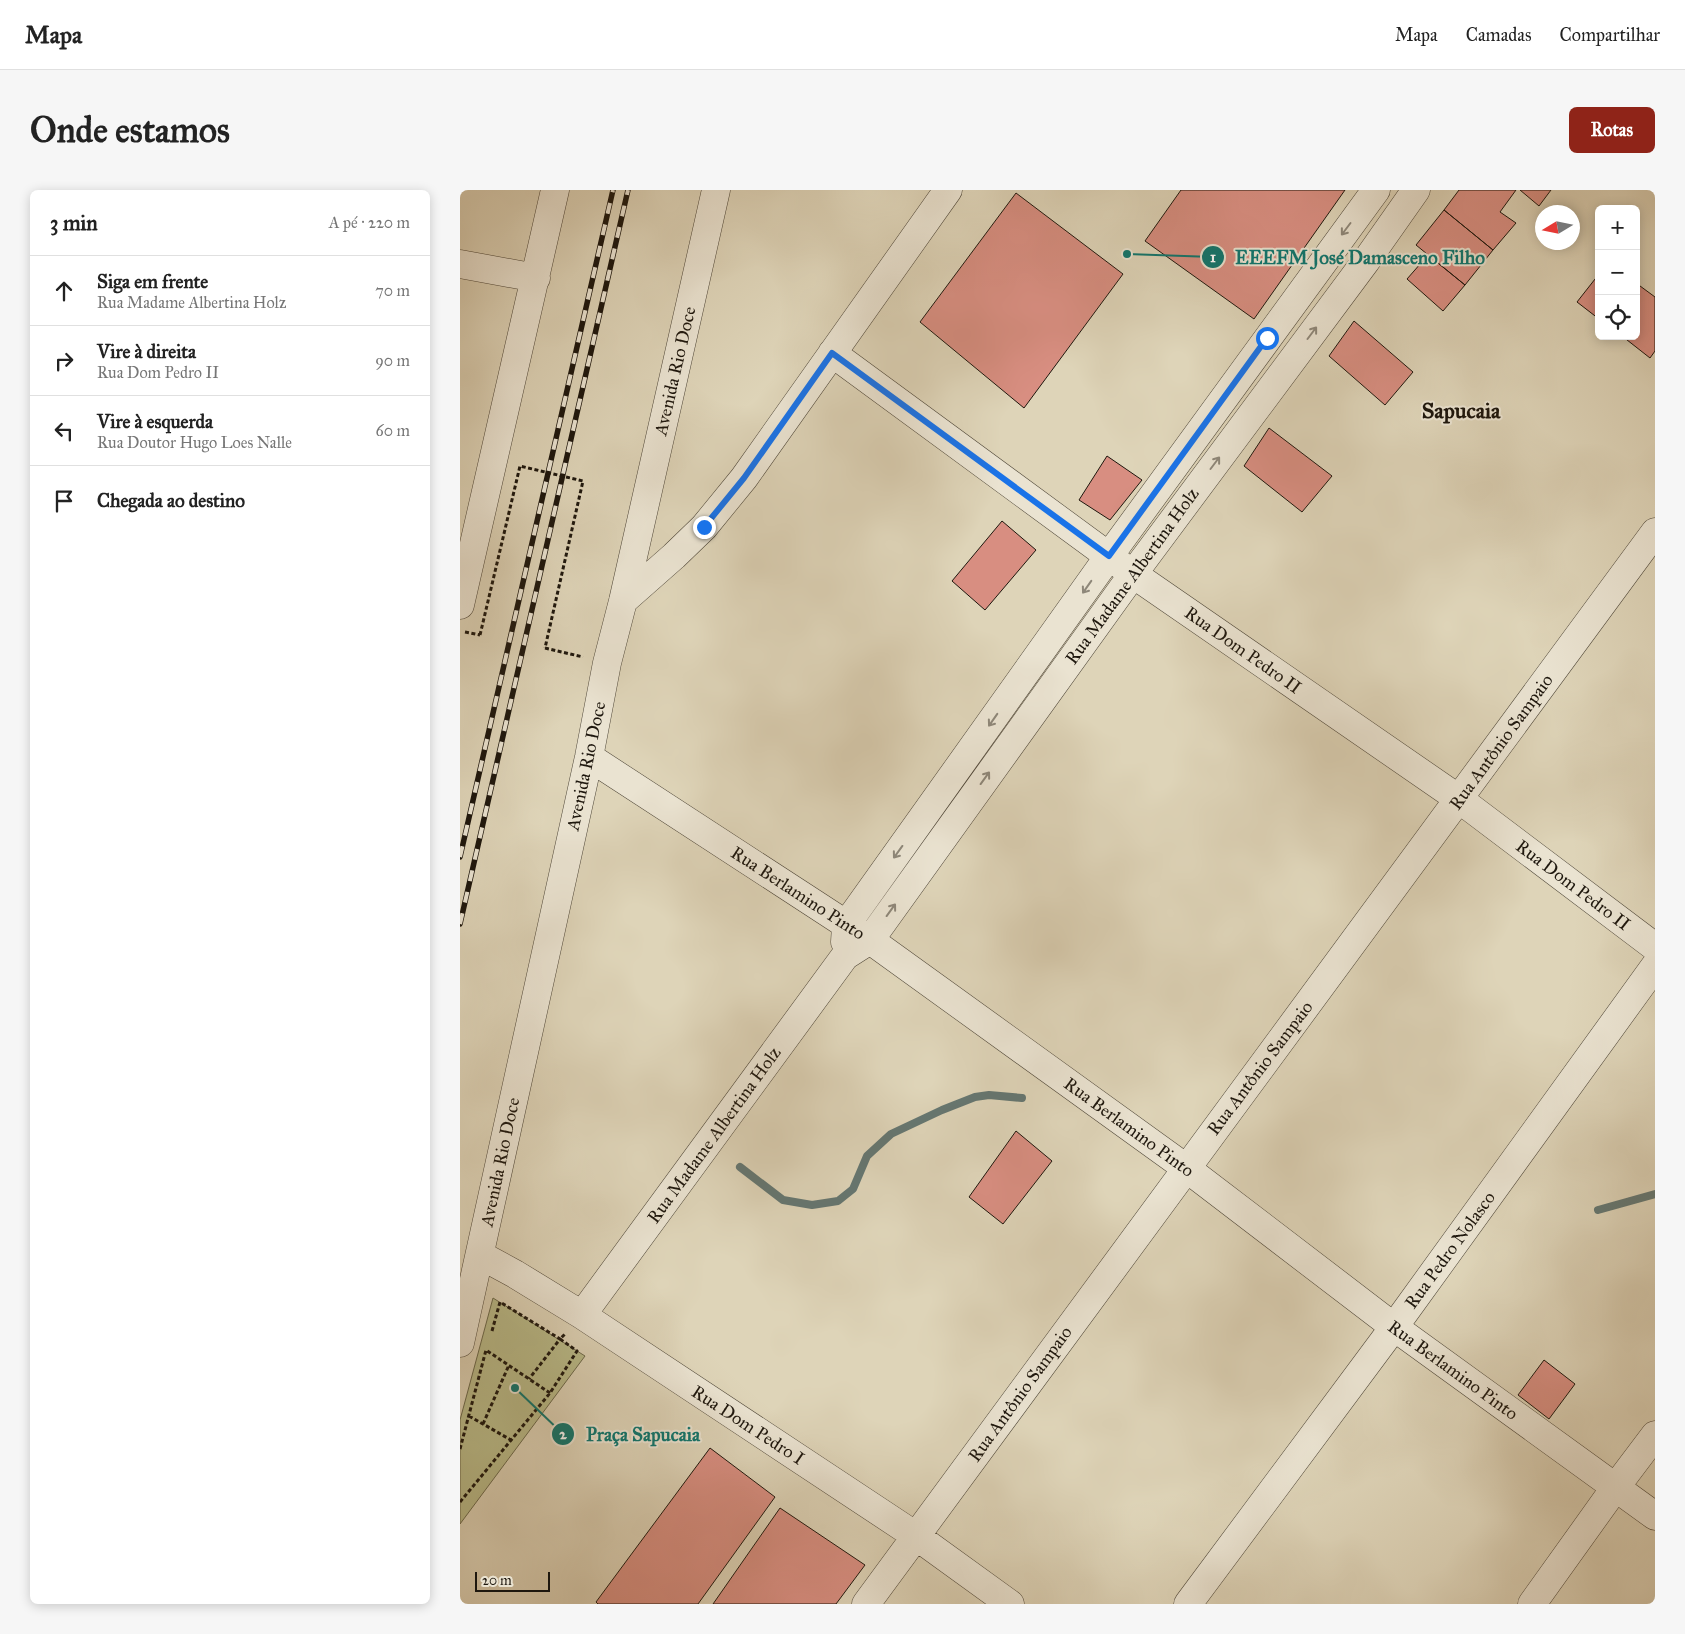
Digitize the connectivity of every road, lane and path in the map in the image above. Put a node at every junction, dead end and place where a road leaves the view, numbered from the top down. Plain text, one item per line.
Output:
1 (555, 190) edge
2 (716, 190) edge
3 (948, 190) edge
4 (1376, 190) edge
5 (1416, 190) edge
6 (460, 264) edge
7 (536, 278) junction
8 (1267, 338) junction
9 (832, 353) junction
10 (1293, 358) junction
11 (1655, 532) edge
12 (1109, 556) junction
13 (1133, 574) junction
14 (461, 598) edge
15 (623, 601) junction
16 (460, 630) edge
17 (607, 663) junction
18 (589, 757) junction
19 (1459, 799) junction
20 (846, 924) junction
21 (870, 940) junction
22 (1655, 946) edge
23 (845, 956) junction
24 (1655, 966) edge
25 (1186, 1168) junction
26 (480, 1255) junction
27 (582, 1314) junction
28 (1394, 1327) junction
29 (491, 1334) dead end
30 (560, 1340) junction
31 (488, 1342) dead end
32 (460, 1344) edge
33 (486, 1350) junction
34 (509, 1365) junction
35 (529, 1379) junction
36 (550, 1393) junction
37 (469, 1416) junction
38 (483, 1424) junction
39 (1655, 1435) edge
40 (511, 1440) junction
41 (460, 1449) edge
42 (1615, 1488) junction
43 (460, 1502) edge
44 (1655, 1516) edge
45 (916, 1536) junction
46 (866, 1604) edge
47 (1010, 1604) edge
48 (1188, 1604) edge
49 (1532, 1604) edge

1 - 7 street
2 - 15 street, Avenida Rio Doce
3 - 9 street
4 -> 8 street, Rua Madame Albertina Holz
10 -> 5 street, Rua Madame Albertina Holz
6 - 7 street
7 - 14 street
8 - 10 street
8 - 12 street, Rua Madame Albertina Holz
9 - 12 street, Rua Dom Pedro II
9 - 15 street
13 -> 10 street, Rua Madame Albertina Holz
11 - 19 street, Rua Antônio Sampaio
12 - 13 street, Rua Dom Pedro II
12 -> 20 street, Rua Madame Albertina Holz
13 - 19 street, Rua Dom Pedro II
21 -> 13 street, Rua Madame Albertina Holz
15 - 17 street, Avenida Rio Doce
16 - 17 path, bridge
17 - 18 street, Avenida Rio Doce
18 - 20 street, Rua Berlamino Pinto
18 - 26 street, Avenida Rio Doce
19 - 22 street, Rua Dom Pedro II
19 - 25 street, Rua Antônio Sampaio
20 - 21 street, Rua Berlamino Pinto
20 - 23 street
21 - 23 street, Rua Madame Albertina Holz
21 - 25 street, Rua Berlamino Pinto
23 - 27 street, Rua Madame Albertina Holz
24 - 28 street, Rua Pedro Nolasco
25 - 28 street, Rua Berlamino Pinto
25 - 45 street, Rua Antônio Sampaio
26 - 27 street, Rua Dom Pedro I
26 - 32 street, Avenida Rio Doce
27 - 45 street, Rua Dom Pedro I
28 - 42 street, Rua Berlamino Pinto
28 - 48 street, Rua Pedro Nolasco
29 - 30 path
30 - 35 path
30 - 36 path
31 - 33 path
33 - 34 path
33 - 37 path
34 - 35 path
34 - 38 path
35 - 36 path
36 - 40 path
37 - 38 path
37 - 41 path
38 - 40 path
39 - 42 street
40 - 43 path
42 - 44 street, Rua Berlamino Pinto
42 - 49 street
45 - 46 street, Rua Antônio Sampaio
45 - 47 street, Rua Dom Pedro I

